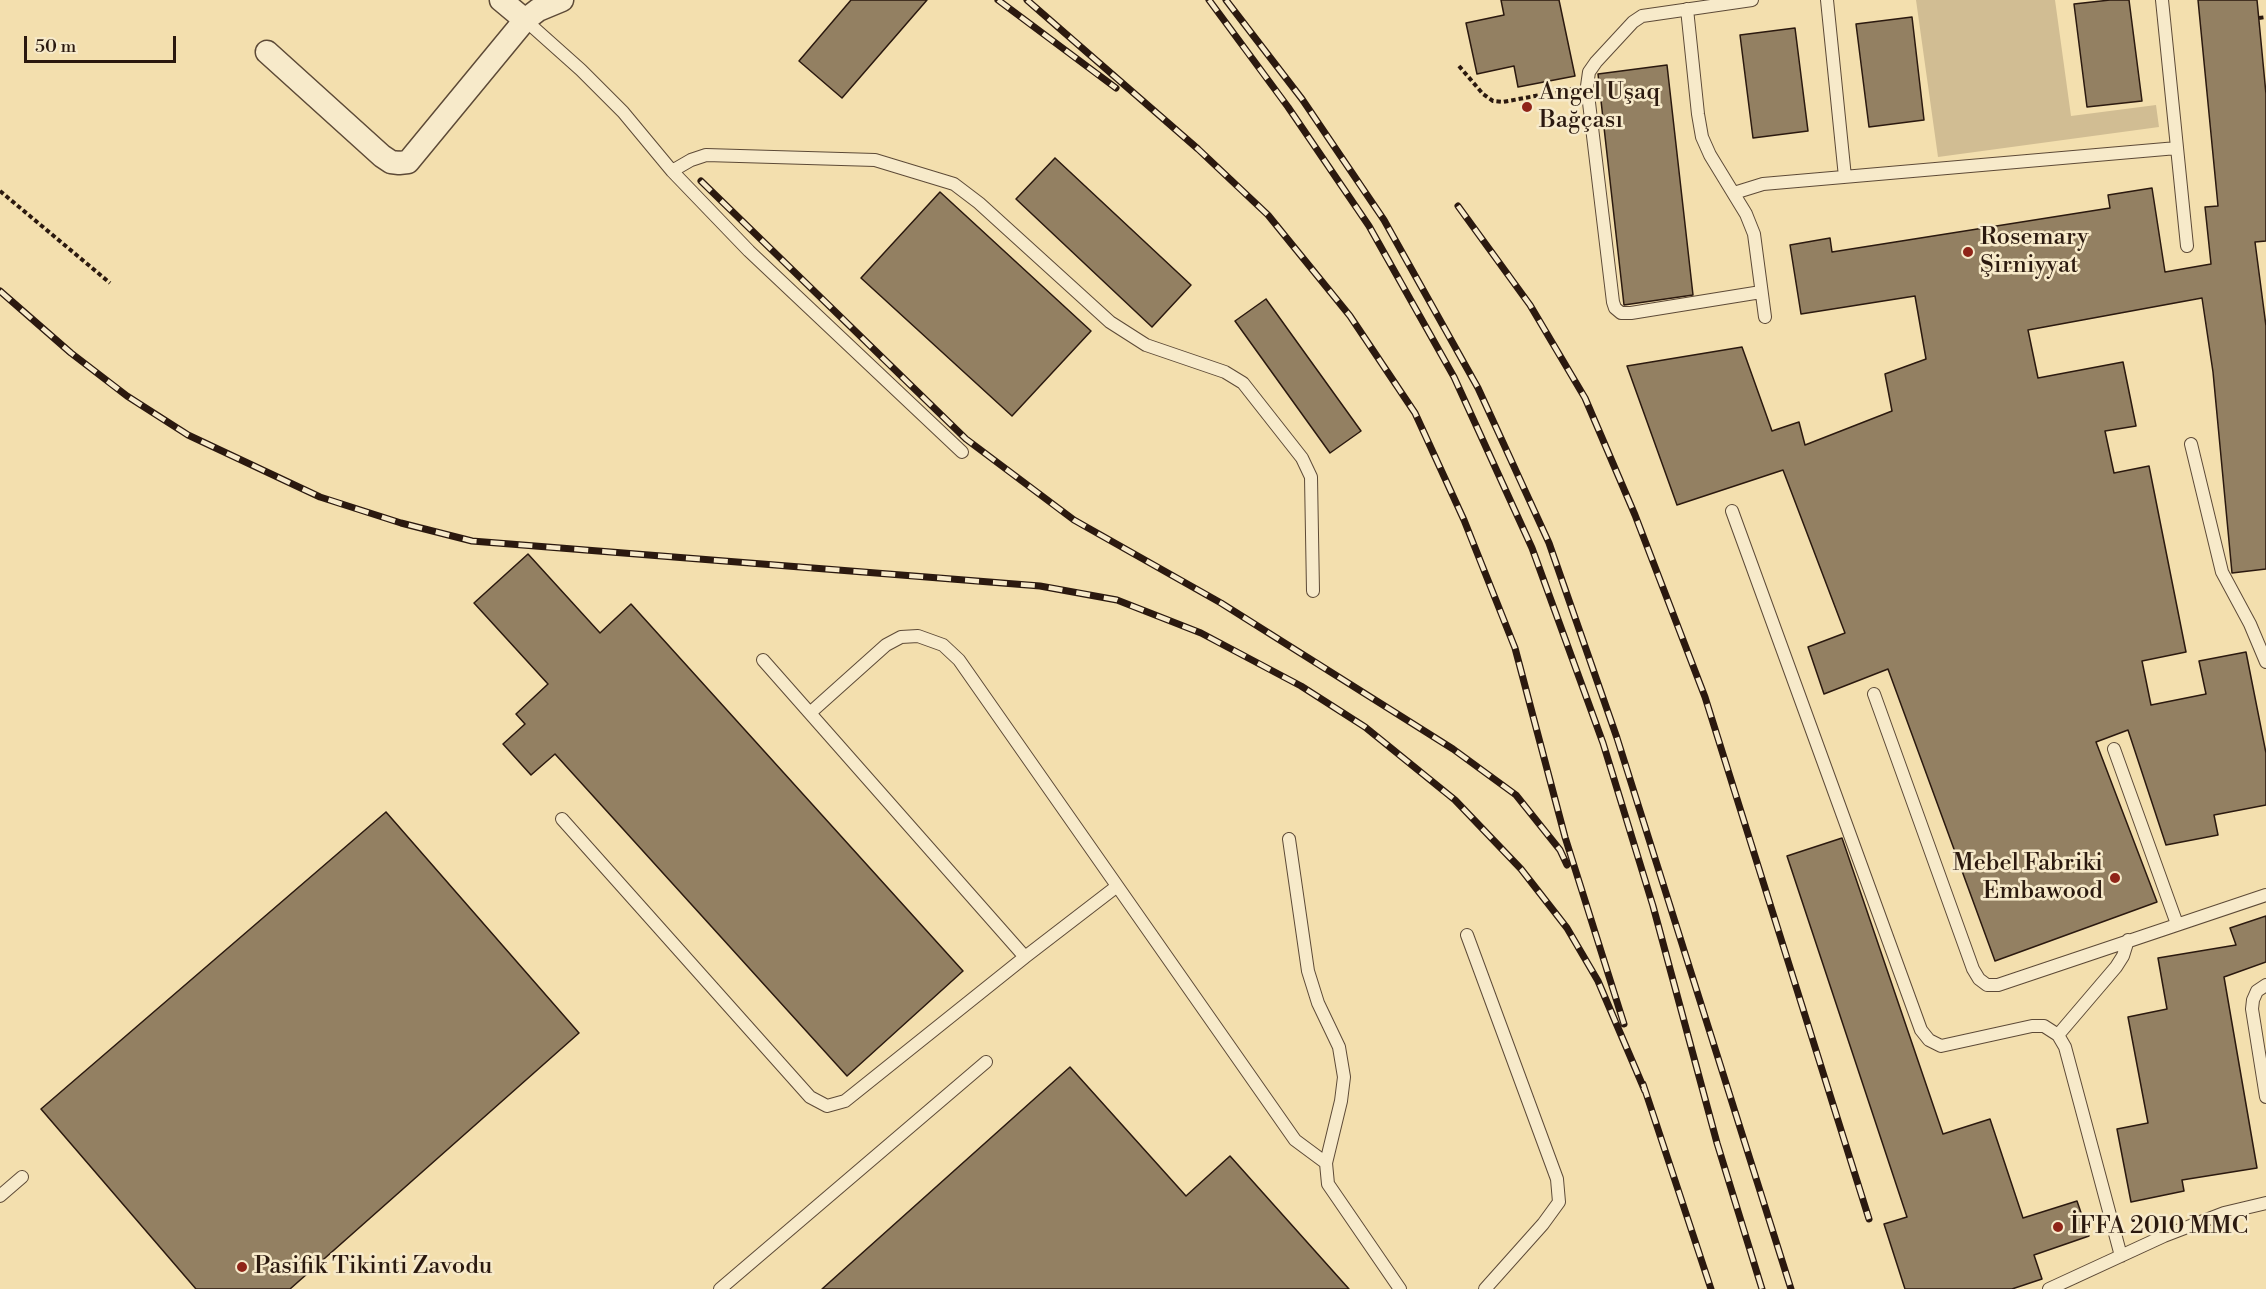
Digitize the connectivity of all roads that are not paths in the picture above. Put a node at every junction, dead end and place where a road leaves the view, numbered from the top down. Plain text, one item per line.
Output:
1 (501, 0) edge
2 (562, 0) edge
3 (1752, 0) edge
4 (1827, 0) edge
5 (2162, 0) edge
6 (1731, 1) edge
7 (1687, 9) junction
8 (525, 20) junction
9 (267, 52) dead end
10 (2177, 148) junction
11 (672, 171) junction
12 (1845, 177) junction
13 (1734, 193) junction
14 (2187, 246) dead end
15 (1761, 292) junction
16 (1765, 317) dead end
17 (2191, 444) dead end
18 (962, 452) dead end
19 (1732, 511) dead end
20 (1313, 591) dead end
21 (763, 660) dead end
22 (2266, 662) edge
23 (1874, 694) dead end
24 (810, 713) junction
25 (2114, 748) dead end
26 (562, 819) dead end
27 (1289, 839) dead end
28 (1116, 887) junction
29 (2266, 896) edge
30 (2177, 924) junction
31 (1467, 935) dead end
32 (2128, 940) junction
33 (1025, 957) junction
34 (2266, 984) edge
35 (2058, 1035) junction
36 (986, 1062) dead end
37 (2266, 1097) edge
38 (1326, 1163) junction
39 (22, 1177) dead end
40 (0, 1196) edge
41 (2266, 1203) edge
42 (2121, 1256) junction
43 (720, 1289) edge
44 (1400, 1289) edge
45 (1485, 1289) edge
46 (2049, 1289) edge

1 - 8 street
2 - 8 street
3 - 6 lane
4 - 12 lane
5 - 10 lane
6 - 7 lane
7 - 13 lane
7 - 15 lane
8 - 9 street
8 - 11 lane
10 - 12 lane
10 - 14 lane
11 - 18 lane
11 - 20 lane
12 - 13 lane
13 - 15 lane
15 - 16 lane
17 - 22 lane
19 - 35 lane
21 - 24 lane
23 - 32 lane
24 - 28 lane
24 - 33 lane
25 - 30 lane
26 - 33 lane
27 - 38 lane
28 - 33 lane
28 - 38 lane
29 - 30 lane
30 - 32 lane
31 - 45 lane
32 - 35 lane
34 - 37 lane
35 - 42 lane
36 - 43 lane
38 - 44 lane
39 - 40 lane
41 - 42 lane
42 - 46 lane

